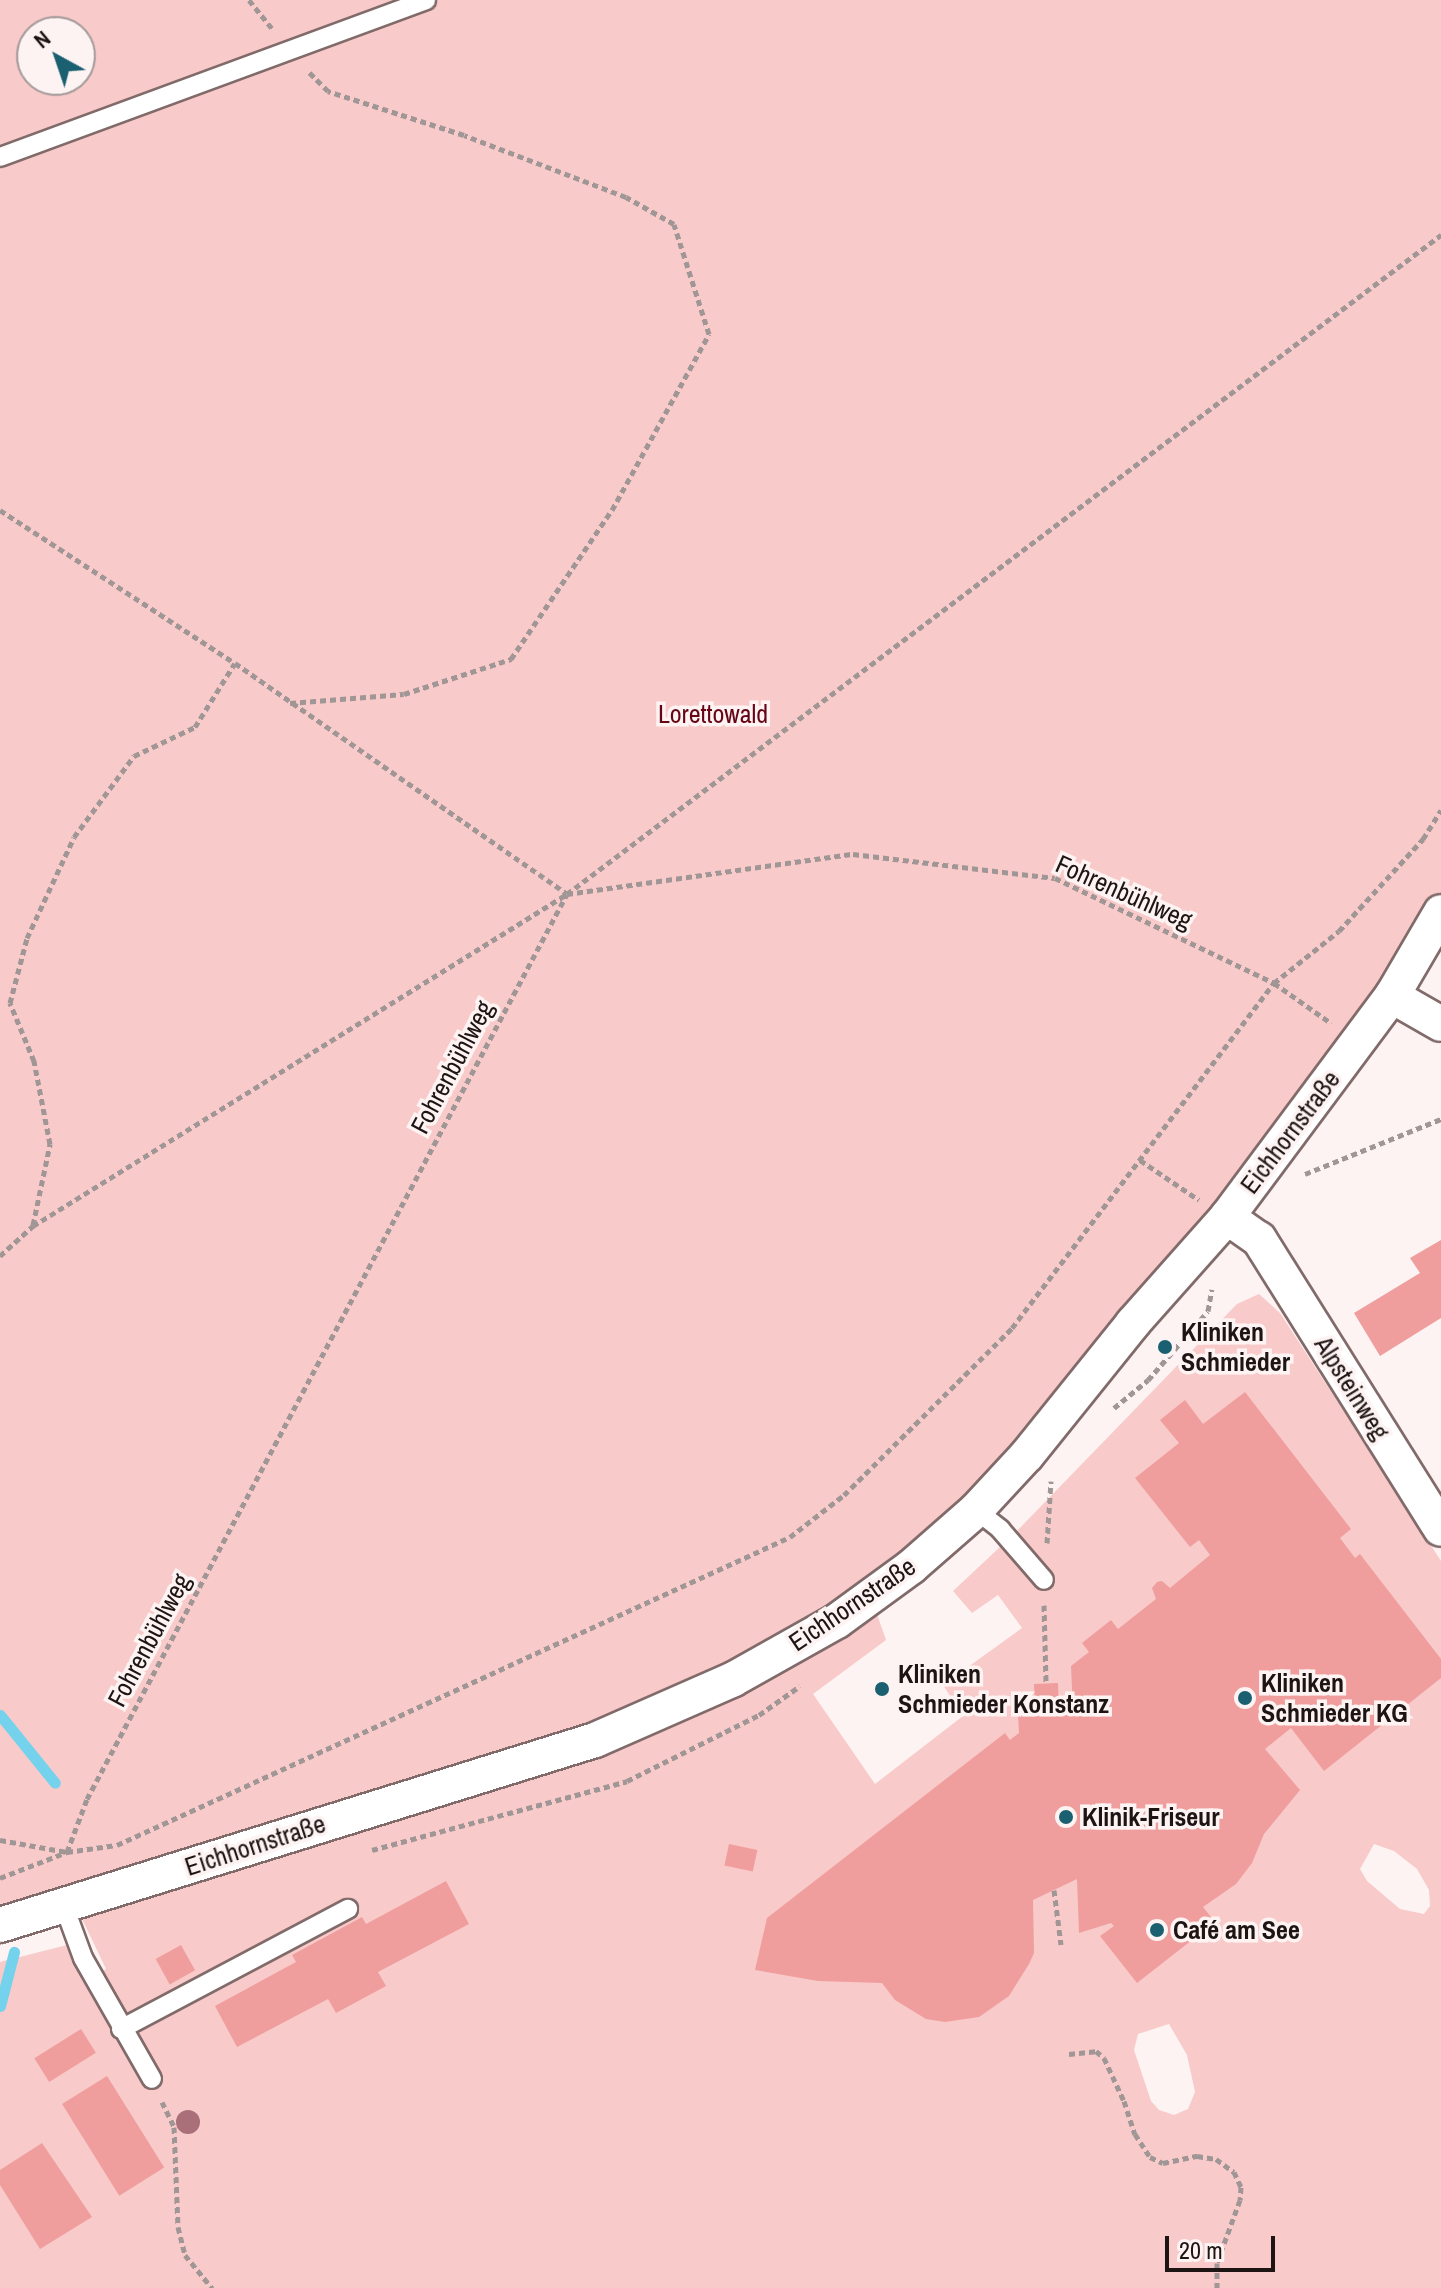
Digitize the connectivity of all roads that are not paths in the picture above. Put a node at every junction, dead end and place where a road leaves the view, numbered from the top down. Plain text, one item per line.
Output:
1 (426, 0) edge
2 (0, 157) edge
3 (1441, 912) edge
4 (1392, 996) junction
5 (1441, 1024) edge
6 (1227, 1217) junction
7 (976, 1510) junction
8 (1441, 1529) edge
9 (1044, 1580) road end
10 (64, 1906) junction
11 (348, 1909) dead end
12 (1, 1917) edge
13 (121, 2029) junction
14 (152, 2079) road end

1 - 2 lane
3 - 4 street, Eichhornstraße
4 - 5 street
4 - 6 street, Eichhornstraße
6 - 7 street, Eichhornstraße
6 - 8 street, Alpsteinweg
7 - 9 lane
7 - 10 street, Eichhornstraße
10 - 12 street, Eichhornstraße
10 - 13 lane
11 - 13 lane
13 - 14 lane

